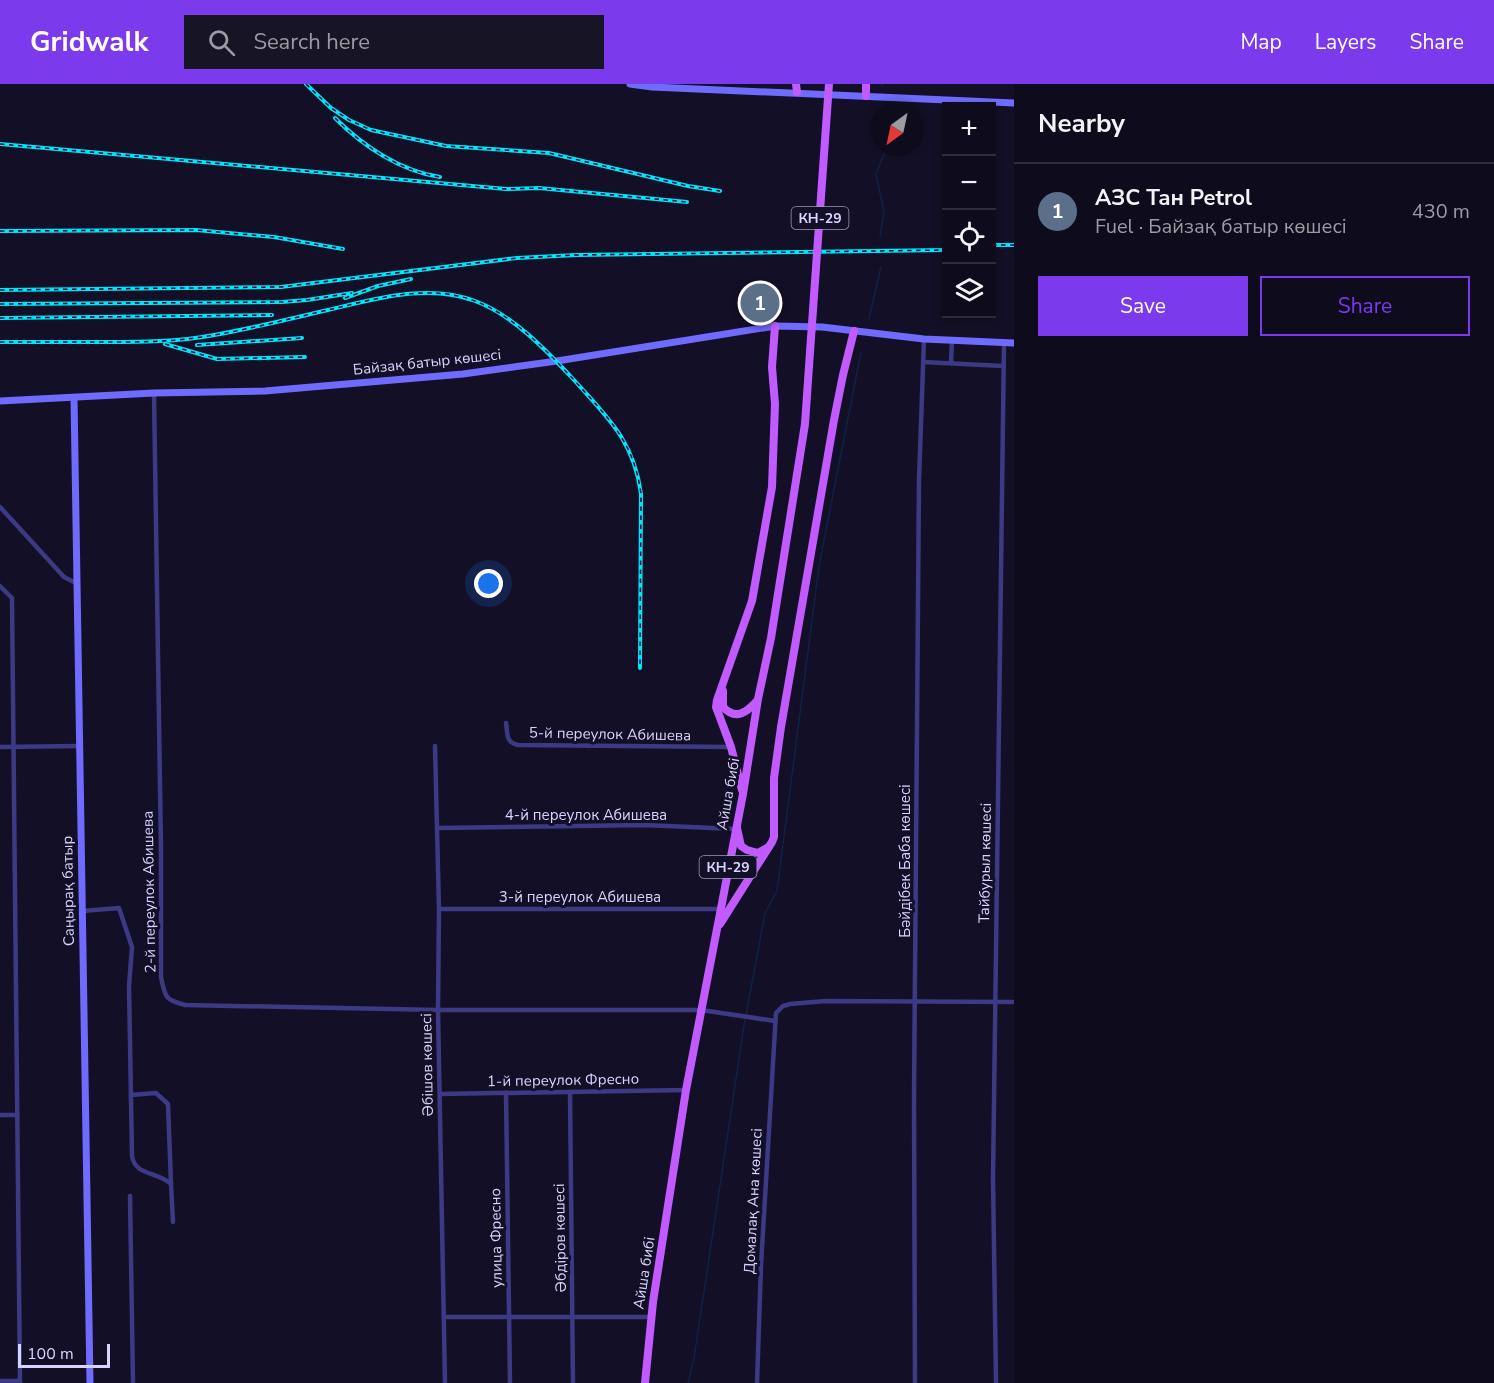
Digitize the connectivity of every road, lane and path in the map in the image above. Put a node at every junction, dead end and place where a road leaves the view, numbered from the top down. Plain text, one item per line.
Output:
1 (630, 84) edge
2 (829, 84) edge
3 (866, 84) edge
4 (796, 88) edge
5 (866, 96) junction
6 (1014, 102) edge
7 (775, 326) junction
8 (854, 331) junction
9 (924, 339) junction
10 (952, 340) junction
11 (1004, 343) junction
12 (1014, 343) edge
13 (923, 362) junction
14 (951, 363) junction
15 (1003, 366) junction
16 (154, 393) junction
17 (74, 398) junction
18 (0, 401) edge
19 (0, 507) edge
20 (2, 514) edge
21 (76, 583) junction
22 (0, 586) edge
23 (724, 682) junction
24 (758, 699) junction
25 (506, 723) dead end
26 (79, 746) junction
27 (435, 746) dead end
28 (0, 747) edge
29 (731, 747) junction
30 (13, 748) junction
31 (743, 794) junction
32 (736, 826) junction
33 (437, 828) junction
34 (772, 842) junction
35 (439, 909) junction
36 (721, 909) junction
37 (82, 911) junction
38 (717, 927) junction
39 (916, 1000) junction
40 (995, 1001) junction
41 (1014, 1002) edge
42 (438, 1010) junction
43 (701, 1010) junction
44 (775, 1021) junction
45 (686, 1090) junction
46 (570, 1092) junction
47 (506, 1093) junction
48 (440, 1094) junction
49 (131, 1095) junction
50 (0, 1115) edge
51 (16, 1115) junction
52 (171, 1184) junction
53 (130, 1196) dead end
54 (173, 1222) dead end
55 (509, 1316) junction
56 (444, 1317) junction
57 (573, 1317) junction
58 (651, 1317) junction
59 (0, 1381) edge
60 (20, 1382) edge
61 (90, 1383) edge
62 (133, 1383) edge
63 (445, 1383) edge
64 (510, 1383) edge
65 (573, 1383) edge
66 (645, 1383) edge
67 (757, 1383) edge
68 (915, 1383) edge
69 (996, 1383) edge

1 - 4 street
2 - 24 main road, Айша бибі / КН-29, bridge
3 - 5 main road
4 - 5 street
5 - 6 street
7 - 8 street, Байзақ батыр көшесі
7 - 16 street, Байзақ батыр көшесі
7 - 23 main road
8 - 9 street, Байзақ батыр көшесі
8 - 34 main road
9 - 10 street, Байзақ батыр көшесі
9 - 13 street, Бәйдібек Баба көшесі
10 - 11 street, Байзақ батыр көшесі
10 - 14 street
11 - 12 street, Байзақ батыр көшесі
11 - 15 street, Тайбурыл көшесі
13 - 14 street
13 - 39 street, Бәйдібек Баба көшесі
14 - 15 street
15 - 40 street, Тайбурыл көшесі
16 - 17 street, Байзақ батыр көшесі
16 - 42 street, 2-й переулок Абишева
17 - 18 street, Байзақ батыр көшесі
17 - 21 street, Саңырақ батыр
19 - 20 street
20 - 21 street
21 - 26 street, Саңырақ батыр
22 - 30 street
23 - 24 main road
23 - 29 main road
24 - 31 main road, Айша бибі / КН-29
25 - 29 street, 5-й переулок Абишева
26 - 30 street
26 - 37 street, Саңырақ батыр
27 - 33 street, Әбішов көшесі
28 - 30 street
29 - 31 main road
30 - 51 street
31 - 32 main road, Айша бибі / КН-29
32 - 33 street, 4-й переулок Абишева
32 - 34 main road
32 - 36 main road, Айша бибі / КН-29
33 - 35 street, Әбішов көшесі
34 - 38 main road
35 - 36 street, 3-й переулок Абишева
35 - 42 street, Әбішов көшесі
36 - 38 main road, Айша бибі / КН-29
37 - 49 street
37 - 61 street, Саңырақ батыр
38 - 43 main road, Айша бибі / КН-29
39 - 40 street
39 - 44 street
39 - 68 street, Бәйдібек Баба көшесі
40 - 41 street
40 - 69 street, Тайбурыл көшесі
42 - 43 street, 2-й переулок Абишева
42 - 48 street, Әбішов көшесі
43 - 44 street, 2-й переулок Абишева
43 - 45 main road, Айша бибі / КН-29
44 - 67 street, Домалақ Ана көшесі
45 - 46 street, 1-й переулок Фресно
45 - 58 main road, Айша бибі / КН-29
46 - 47 street, 1-й переулок Фресно
46 - 57 street, Әбдіров көшесі
47 - 48 street, 1-й переулок Фресно
47 - 55 street, улица Фресно
48 - 56 street, Әбішов көшесі
49 - 52 street
49 - 52 street
50 - 51 street
51 - 60 street
52 - 54 street
53 - 62 street
55 - 56 street
55 - 57 street
55 - 64 street, улица Фресно
56 - 63 street, Әбішов көшесі
57 - 58 street
57 - 65 street, Әбдіров көшесі
58 - 66 main road, Айша бибі / КН-29
59 - 60 street

